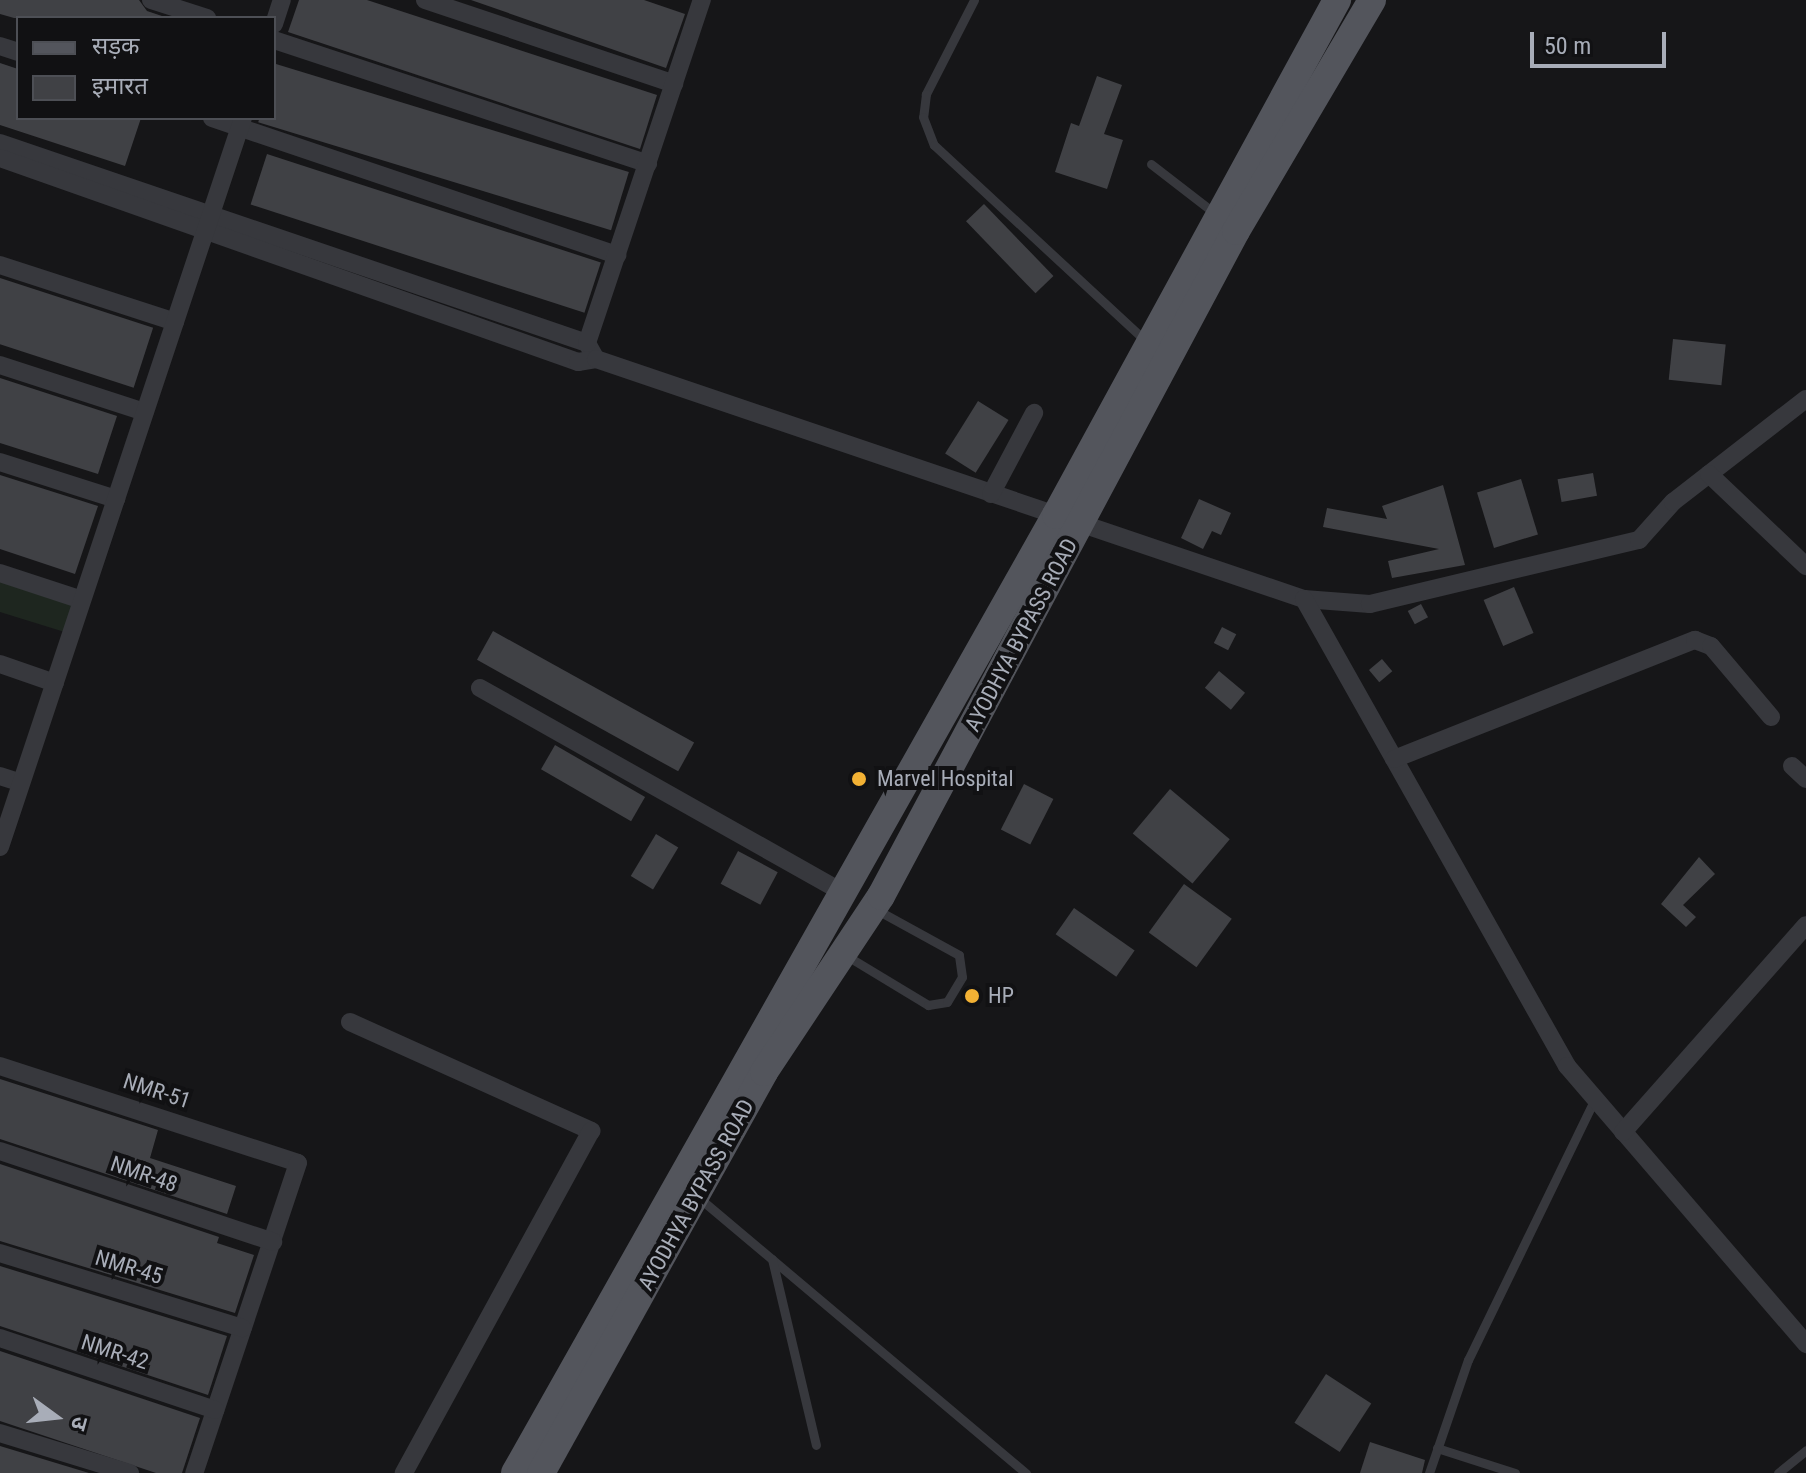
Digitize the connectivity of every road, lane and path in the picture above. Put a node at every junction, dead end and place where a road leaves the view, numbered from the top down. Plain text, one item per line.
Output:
1 (151, 0) edge
2 (425, 0) edge
3 (974, 0) edge
4 (1337, 0) edge
5 (1372, 0) edge
6 (698, 1) edge
7 (201, 16) edge
8 (276, 41) edge
9 (674, 84) junction
10 (241, 123) edge
11 (0, 143) edge
12 (0, 158) edge
13 (648, 164) junction
14 (1151, 164) dead end
15 (1220, 217) junction
16 (207, 223) junction
17 (617, 255) junction
18 (0, 265) edge
19 (175, 322) junction
20 (1148, 342) junction
21 (591, 351) junction
22 (0, 365) edge
23 (1805, 403) edge
24 (145, 412) junction
25 (1034, 413) dead end
26 (0, 462) edge
27 (1709, 474) junction
28 (991, 494) junction
29 (116, 499) junction
30 (1067, 520) junction
31 (1806, 566) edge
32 (0, 573) edge
33 (1304, 599) junction
34 (82, 600) junction
35 (0, 664) edge
36 (55, 683) junction
37 (480, 688) dead end
38 (1771, 717) dead end
39 (1394, 759) junction
40 (1792, 766) dead end
41 (0, 776) edge
42 (1806, 779) edge
43 (21, 783) junction
44 (0, 847) edge
45 (841, 891) junction
46 (874, 908) junction
47 (1806, 925) edge
48 (815, 938) junction
49 (846, 956) junction
50 (350, 1022) dead end
51 (0, 1066) edge
52 (1595, 1099) junction
53 (1623, 1132) junction
54 (0, 1151) edge
55 (696, 1195) junction
56 (273, 1242) junction
57 (0, 1253) edge
58 (772, 1259) junction
59 (243, 1328) junction
60 (0, 1338) edge
61 (1806, 1344) edge
62 (215, 1410) junction
63 (0, 1433) edge
64 (816, 1445) dead end
65 (1437, 1448) junction
66 (1806, 1450) edge
67 (130, 1473) edge
68 (194, 1473) edge
69 (404, 1473) edge
70 (515, 1473) edge
71 (541, 1473) edge
72 (1026, 1473) edge
73 (1429, 1473) edge
74 (1515, 1473) edge
75 (1778, 1473) edge

1 - 7 street
2 - 9 street
3 - 20 lane
4 - 15 main road, AYODHYA BYPASS ROAD
5 - 30 main road, AYODHYA BYPASS ROAD
6 - 9 street
8 - 13 street
9 - 13 street
10 - 16 street
10 - 17 street
11 - 16 street
12 - 16 street
13 - 17 street
14 - 15 lane
15 - 20 main road, AYODHYA BYPASS ROAD
16 - 19 street
16 - 21 street
17 - 21 street
18 - 19 street
19 - 24 street
20 - 30 main road, AYODHYA BYPASS ROAD
21 - 28 street
22 - 24 street
23 - 27 street
24 - 29 street
25 - 28 street
26 - 29 street
27 - 31 street
27 - 33 street
28 - 30 street
29 - 34 street
30 - 33 street
30 - 45 main road, AYODHYA BYPASS ROAD
30 - 46 main road, AYODHYA BYPASS ROAD
32 - 34 street
33 - 39 street
34 - 36 street
35 - 36 street
36 - 43 street
37 - 45 street
38 - 39 street
39 - 52 street
40 - 42 street
41 - 43 street
43 - 44 street
45 - 46 main road
45 - 48 main road, AYODHYA BYPASS ROAD
46 - 49 main road, AYODHYA BYPASS ROAD
46 - 49 lane
47 - 53 street
48 - 49 main road
48 - 70 main road, AYODHYA BYPASS ROAD
49 - 55 main road, AYODHYA BYPASS ROAD
50 - 69 street
51 - 56 street, NMR-51
52 - 53 street
52 - 65 lane
53 - 61 street
54 - 56 street, NMR-48
55 - 58 lane
55 - 71 main road, AYODHYA BYPASS ROAD
56 - 59 street
57 - 59 street, NMR-45
58 - 64 lane
58 - 72 lane
59 - 62 street
60 - 62 street, NMR-42
62 - 68 street
63 - 67 street
65 - 73 lane
65 - 74 lane
66 - 75 lane

